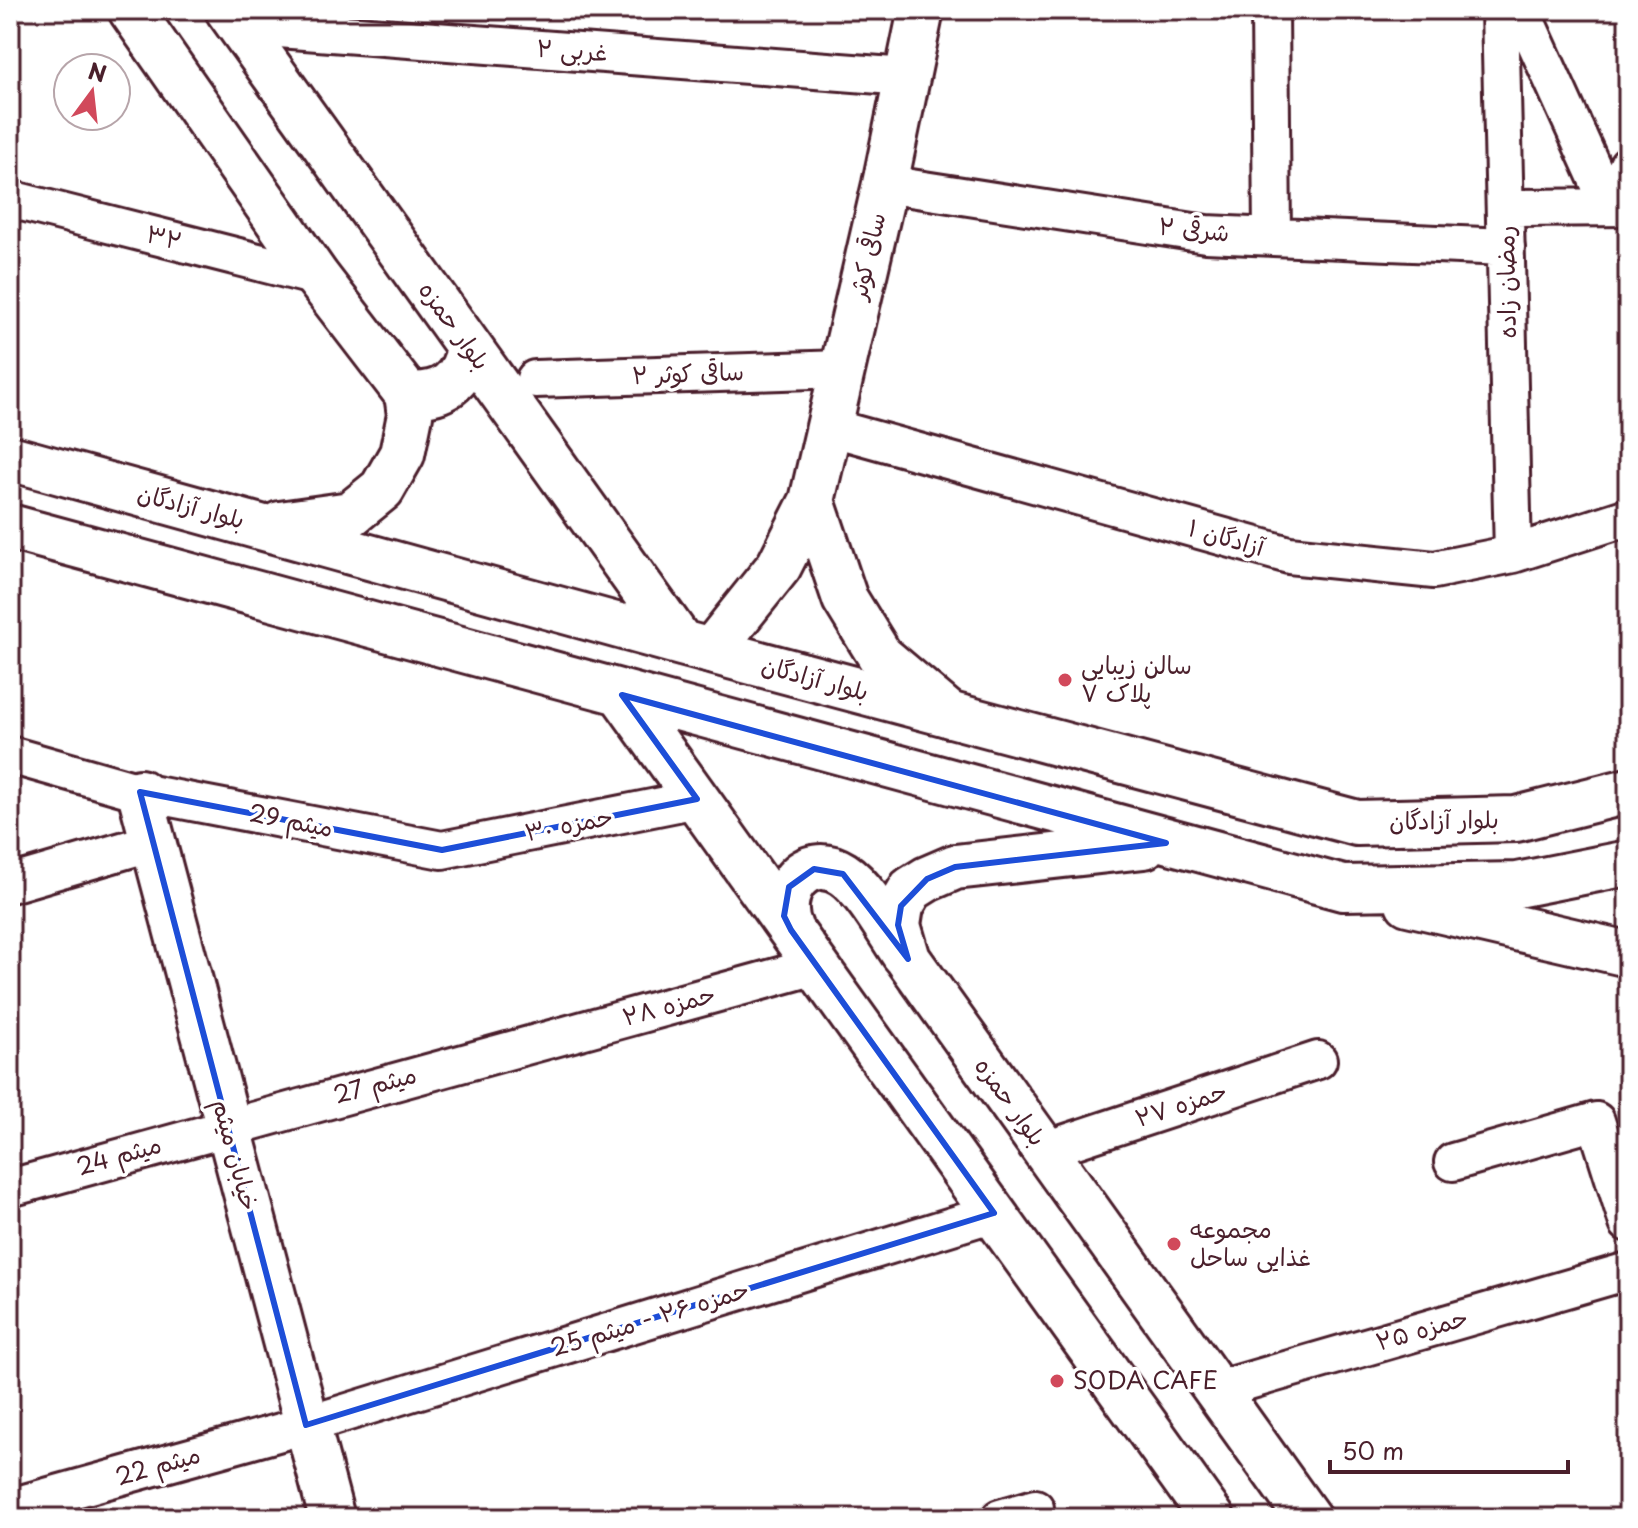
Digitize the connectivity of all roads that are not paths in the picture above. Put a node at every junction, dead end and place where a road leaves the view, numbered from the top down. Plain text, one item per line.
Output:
1 (131, 10) edge
2 (921, 10) edge
3 (1270, 10) edge
4 (1500, 10) edge
5 (1521, 10) edge
6 (232, 15) edge
7 (906, 77) junction
8 (1628, 165) edge
9 (885, 184) junction
10 (10, 199) edge
11 (1619, 207) edge
12 (1505, 208) junction
13 (1272, 237) junction
14 (1506, 247) junction
15 (317, 277) junction
16 (469, 348) junction
17 (842, 369) junction
18 (535, 379) dead end
19 (407, 394) junction
20 (829, 427) junction
21 (10, 458) edge
22 (812, 501) junction
23 (1628, 517) edge
24 (10, 527) edge
25 (265, 527) junction
26 (1513, 554) junction
27 (696, 647) junction
28 (622, 695) junction
29 (950, 715) junction
30 (10, 755) edge
31 (1628, 791) edge
32 (140, 792) junction
33 (697, 799) junction
34 (153, 842) junction
35 (1166, 843) junction
36 (442, 850) joint
37 (1628, 863) edge
38 (10, 884) edge
39 (1343, 888) junction
40 (791, 930) junction
41 (1628, 954) edge
42 (908, 959) junction
43 (816, 966) junction
44 (522, 1045) joint
45 (1318, 1060) dead end
46 (227, 1125) junction
47 (1045, 1150) junction
48 (1453, 1162) dead end
49 (10, 1188) edge
50 (994, 1213) junction
51 (1628, 1223) edge
52 (1628, 1271) edge
53 (1217, 1390) junction
54 (306, 1425) junction
55 (10, 1507) edge
56 (1035, 1508) dead end
57 (332, 1518) edge
58 (1000, 1518) edge
59 (1212, 1518) edge
60 (1308, 1518) edge

1 - 15 main road
2 - 7 main road, ساقی کوثر
3 - 13 street
4 - 12 street, رمضان زاده
5 - 11 street
6 - 7 street, ۲ غربی
6 - 16 main road, بلوار حمزه
7 - 9 main road, ساقی کوثر
8 - 11 street
9 - 13 street, ۲ شرقی
9 - 17 main road, ساقی کوثر
10 - 15 street, ۳۲
11 - 12 street
12 - 14 street, رمضان زاده
13 - 14 street, ۲ شرقی
14 - 26 street, رمضان زاده
15 - 19 main road
16 - 19 main road
16 - 27 main road, بلوار حمزه
17 - 18 street, ساقی کوثر ۲
17 - 20 main road, ساقی کوثر
19 - 25 main road
20 - 22 main road, ساقی کوثر
20 - 26 street, آزادگان ۱
21 - 25 main road, بلوار آزادگان
22 - 27 main road, ساقی کوثر
22 - 29 main road
23 - 26 street, آزادگان ۱
24 - 28 main road
25 - 27 main road, بلوار آزادگان
27 - 29 main road, بلوار آزادگان
28 - 33 main road
28 - 35 main road
29 - 31 main road, بلوار آزادگان
30 - 32 street, میثم 29
32 - 34 main road, خیابان میثم
32 - 36 street, میثم 29
33 - 36 street, حمزه ۳۰
33 - 40 main road
34 - 38 street
34 - 46 main road, خیابان میثم
35 - 39 main road
35 - 42 main road, بلوار حمزه
37 - 39 main road
39 - 41 main road
40 - 42 main road
40 - 43 main road
42 - 47 main road, بلوار حمزه
43 - 44 street, حمزه ۲۸
43 - 50 main road
44 - 46 street, میثم 27
45 - 47 street, حمزه ۲۷
46 - 49 street, میثم 24
46 - 54 main road, خیابان میثم
47 - 53 main road, بلوار حمزه
48 - 51 street
50 - 54 street, حمزه ۲۶ - میثم 25
50 - 59 main road
52 - 53 street, حمزه ۲۵
53 - 60 main road, بلوار حمزه
54 - 55 street, میثم 22
54 - 57 main road, خیابان میثم
56 - 58 street

